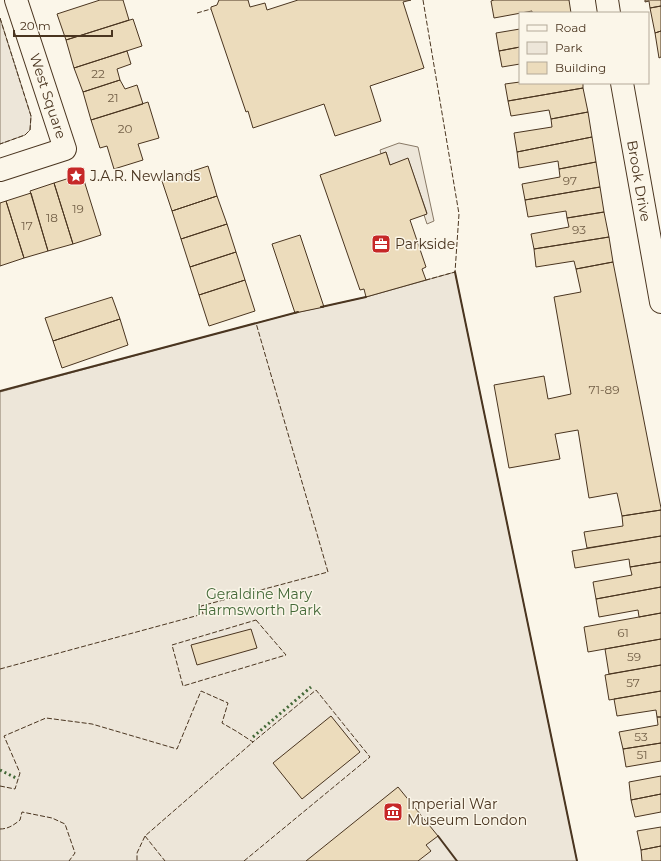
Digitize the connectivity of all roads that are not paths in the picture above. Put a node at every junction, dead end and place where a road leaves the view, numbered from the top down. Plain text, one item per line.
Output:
1 (16, 0) edge
2 (607, 0) edge
3 (610, 12) edge
4 (622, 84) edge
5 (0, 170) edge
6 (661, 302) edge

1 - 5 street, West Square
2 - 3 street
4 - 6 street, Brook Drive

